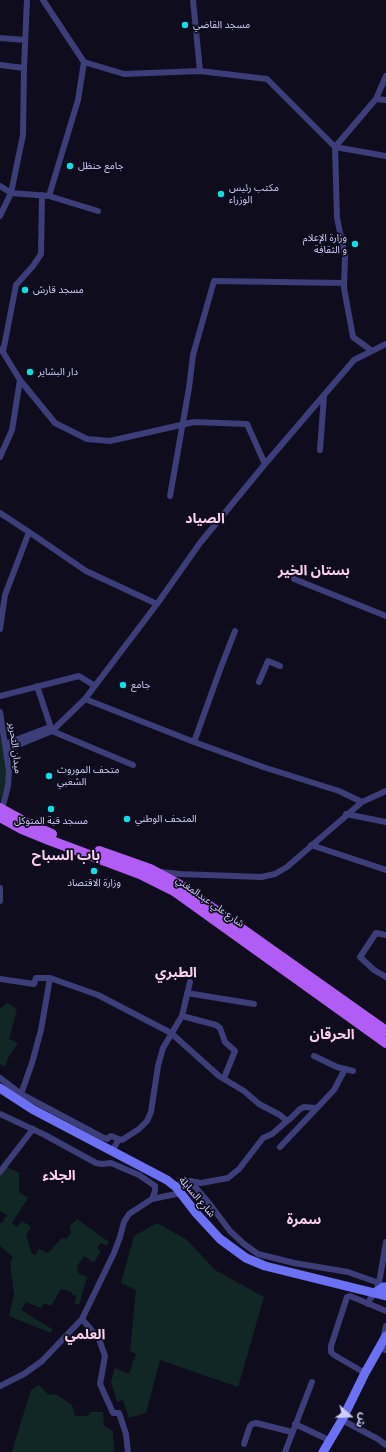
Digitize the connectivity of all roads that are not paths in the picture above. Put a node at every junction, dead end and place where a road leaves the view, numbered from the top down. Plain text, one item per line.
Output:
1 (27, 0) edge
2 (43, 0) edge
3 (193, 0) edge
4 (0, 38) edge
5 (25, 40) junction
6 (84, 62) junction
7 (0, 65) edge
8 (24, 68) junction
9 (200, 71) junction
10 (386, 76) edge
11 (376, 99) junction
12 (386, 100) edge
13 (335, 147) junction
14 (386, 156) edge
15 (0, 186) edge
16 (11, 193) junction
17 (45, 196) junction
18 (98, 211) dead end
19 (0, 216) edge
20 (344, 283) junction
21 (386, 344) edge
22 (1, 350) edge
23 (372, 351) junction
24 (20, 380) junction
25 (324, 396) junction
26 (183, 424) junction
27 (320, 450) dead end
28 (0, 457) edge
29 (265, 464) junction
30 (170, 496) dead end
31 (0, 513) edge
32 (29, 532) junction
33 (294, 580) dead end
34 (5, 594) junction
35 (0, 600) edge
36 (157, 604) junction
37 (386, 616) edge
38 (0, 629) edge
39 (235, 631) dead end
40 (280, 666) dead end
41 (260, 682) dead end
42 (37, 686) junction
43 (95, 686) junction
44 (0, 696) edge
45 (85, 699) junction
46 (0, 712) edge
47 (51, 729) junction
48 (194, 742) junction
49 (6, 747) junction
50 (133, 766) dead end
51 (386, 791) edge
52 (362, 802) junction
53 (1, 811) edge
54 (346, 814) junction
55 (386, 822) edge
56 (311, 845) junction
57 (386, 870) edge
58 (154, 871) junction
59 (0, 888) edge
60 (177, 888) junction
61 (0, 901) edge
62 (386, 935) edge
63 (386, 977) edge
64 (50, 978) junction
65 (0, 979) edge
66 (190, 982) dead end
67 (187, 993) junction
68 (254, 1004) dead end
69 (182, 1016) junction
70 (386, 1031) edge
71 (171, 1033) junction
72 (386, 1043) edge
73 (314, 1056) dead end
74 (345, 1069) junction
75 (353, 1071) dead end
76 (0, 1078) edge
77 (224, 1078) junction
78 (0, 1088) edge
79 (21, 1094) junction
80 (315, 1108) junction
81 (0, 1114) edge
82 (287, 1121) junction
83 (33, 1129) junction
84 (119, 1139) junction
85 (280, 1147) dead end
86 (112, 1151) junction
87 (0, 1172) edge
88 (190, 1181) junction
89 (178, 1190) junction
90 (152, 1199) junction
91 (386, 1242) edge
92 (383, 1285) edge
93 (375, 1293) junction
94 (386, 1296) edge
95 (368, 1304) junction
96 (386, 1311) edge
97 (82, 1319) junction
98 (386, 1326) edge
99 (385, 1345) edge
100 (365, 1373) junction
101 (312, 1382) dead end
102 (0, 1386) edge
103 (342, 1420) junction
104 (295, 1424) junction
105 (292, 1432) junction
106 (378, 1439) junction
107 (329, 1440) junction
108 (386, 1440) edge
109 (244, 1444) dead end
110 (386, 1445) edge
111 (128, 1452) edge
112 (285, 1452) edge
113 (323, 1452) edge

1 - 5 street
2 - 6 street
3 - 9 street
4 - 5 street
5 - 8 street
6 - 9 street
6 - 17 street
7 - 8 street
8 - 16 street
9 - 13 street
10 - 11 street
11 - 12 street
11 - 13 street
13 - 14 street
13 - 20 street
15 - 16 street
16 - 17 street
16 - 19 street
17 - 18 street
17 - 22 street
20 - 23 street
20 - 26 street
21 - 23 street
22 - 24 street
23 - 25 street
24 - 26 street
24 - 28 street
25 - 27 street
25 - 29 street
26 - 29 street
26 - 30 street
29 - 36 street
31 - 32 street
32 - 34 street
32 - 36 street
33 - 37 street
34 - 35 street
34 - 38 street
36 - 43 street
39 - 48 street
40 - 41 street
42 - 43 street
42 - 44 street
42 - 47 street
43 - 45 street
45 - 47 street
45 - 48 street
46 - 49 street, ميدان التحرير
47 - 49 street
47 - 50 street
48 - 52 street
49 - 53 street, ميدان التحرير
51 - 52 street
52 - 54 street
53 - 58 main road, شارع علي عبدالمغني
53 - 60 main road, شارع علي عبدالمغني
54 - 55 street
54 - 56 street
56 - 57 street
56 - 58 street
58 - 60 main road, شارع علي عبدالمغني
59 - 61 street
60 - 70 main road, شارع علي عبدالمغني
60 - 72 main road, شارع علي عبدالمغني
62 - 63 street
64 - 65 street
64 - 71 street
64 - 79 street
66 - 67 street
67 - 68 street
67 - 69 street
69 - 71 street
69 - 77 street
71 - 77 street
71 - 84 street
73 - 74 street
74 - 75 street
74 - 80 street
76 - 79 street
77 - 82 street
78 - 86 main road, شارع السايلة
79 - 84 street
80 - 82 street
80 - 85 street
81 - 83 street
82 - 88 street
83 - 87 street
83 - 90 street
84 - 86 street
86 - 89 main road, شارع السايلة
88 - 89 street
88 - 92 street
89 - 90 street
89 - 93 main road, شارع السايلة
90 - 97 street
91 - 92 street
92 - 93 main road
93 - 94 main road, شارع السايلة
93 - 95 street
95 - 96 street
95 - 100 street
97 - 102 street
97 - 111 street
98 - 99 street
99 - 100 main road
99 - 103 main road
100 - 103 main road
101 - 104 street
103 - 106 street
103 - 107 main road
104 - 105 street
104 - 107 street
105 - 109 street
105 - 112 street
106 - 108 street
106 - 110 street
107 - 113 main road

